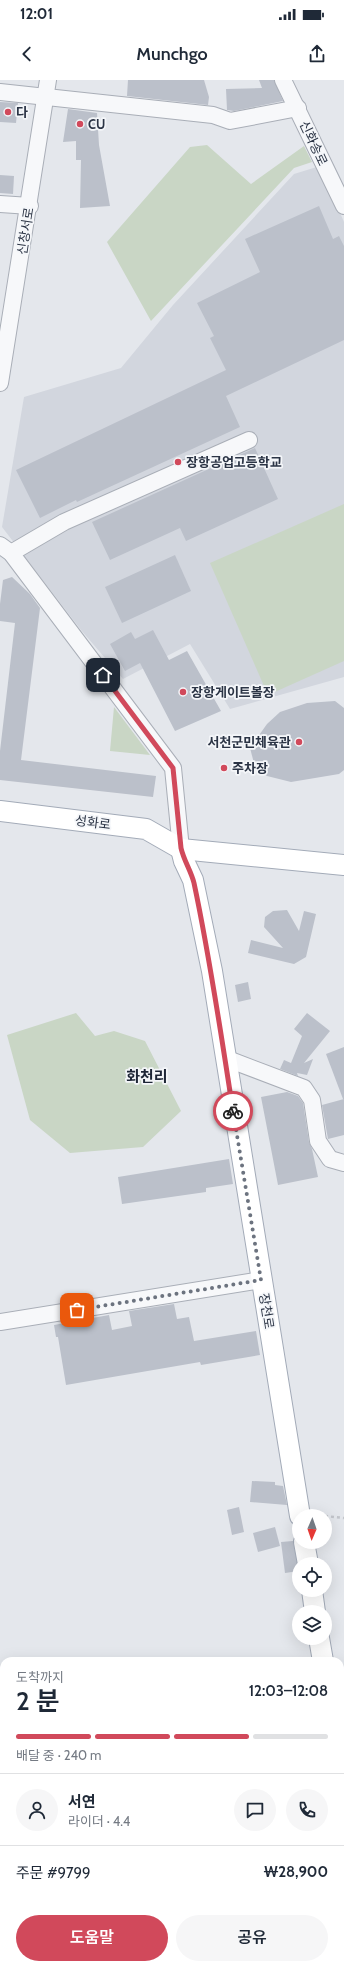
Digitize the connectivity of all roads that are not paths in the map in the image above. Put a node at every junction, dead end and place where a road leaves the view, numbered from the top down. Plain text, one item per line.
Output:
1 (48, 80) edge
2 (283, 80) edge
3 (0, 92) edge
4 (46, 96) junction
5 (298, 108) junction
6 (0, 204) edge
7 (30, 206) junction
8 (344, 206) edge
9 (0, 383) edge
10 (249, 440) dead end
11 (5, 549) edge
12 (0, 811) edge
13 (181, 848) junction
14 (344, 865) edge
15 (225, 1058) junction
16 (344, 1163) edge
17 (261, 1280) junction
18 (0, 1322) edge
19 (299, 1509) edge
20 (320, 1645) edge
21 (322, 1657) edge

1 - 4 street, 신창서로
2 - 5 street, 신화송로
3 - 4 street
4 - 5 street
4 - 7 street, 신창서로
5 - 8 street, 신화송로
6 - 7 street
7 - 9 street, 신창서로
10 - 11 street
11 - 13 street
12 - 13 main road, 성화로
13 - 14 main road, 성화로
13 - 15 main road, 장천로
15 - 16 street
15 - 17 main road, 장천로
17 - 18 street
17 - 19 main road, 장천로
20 - 21 main road

